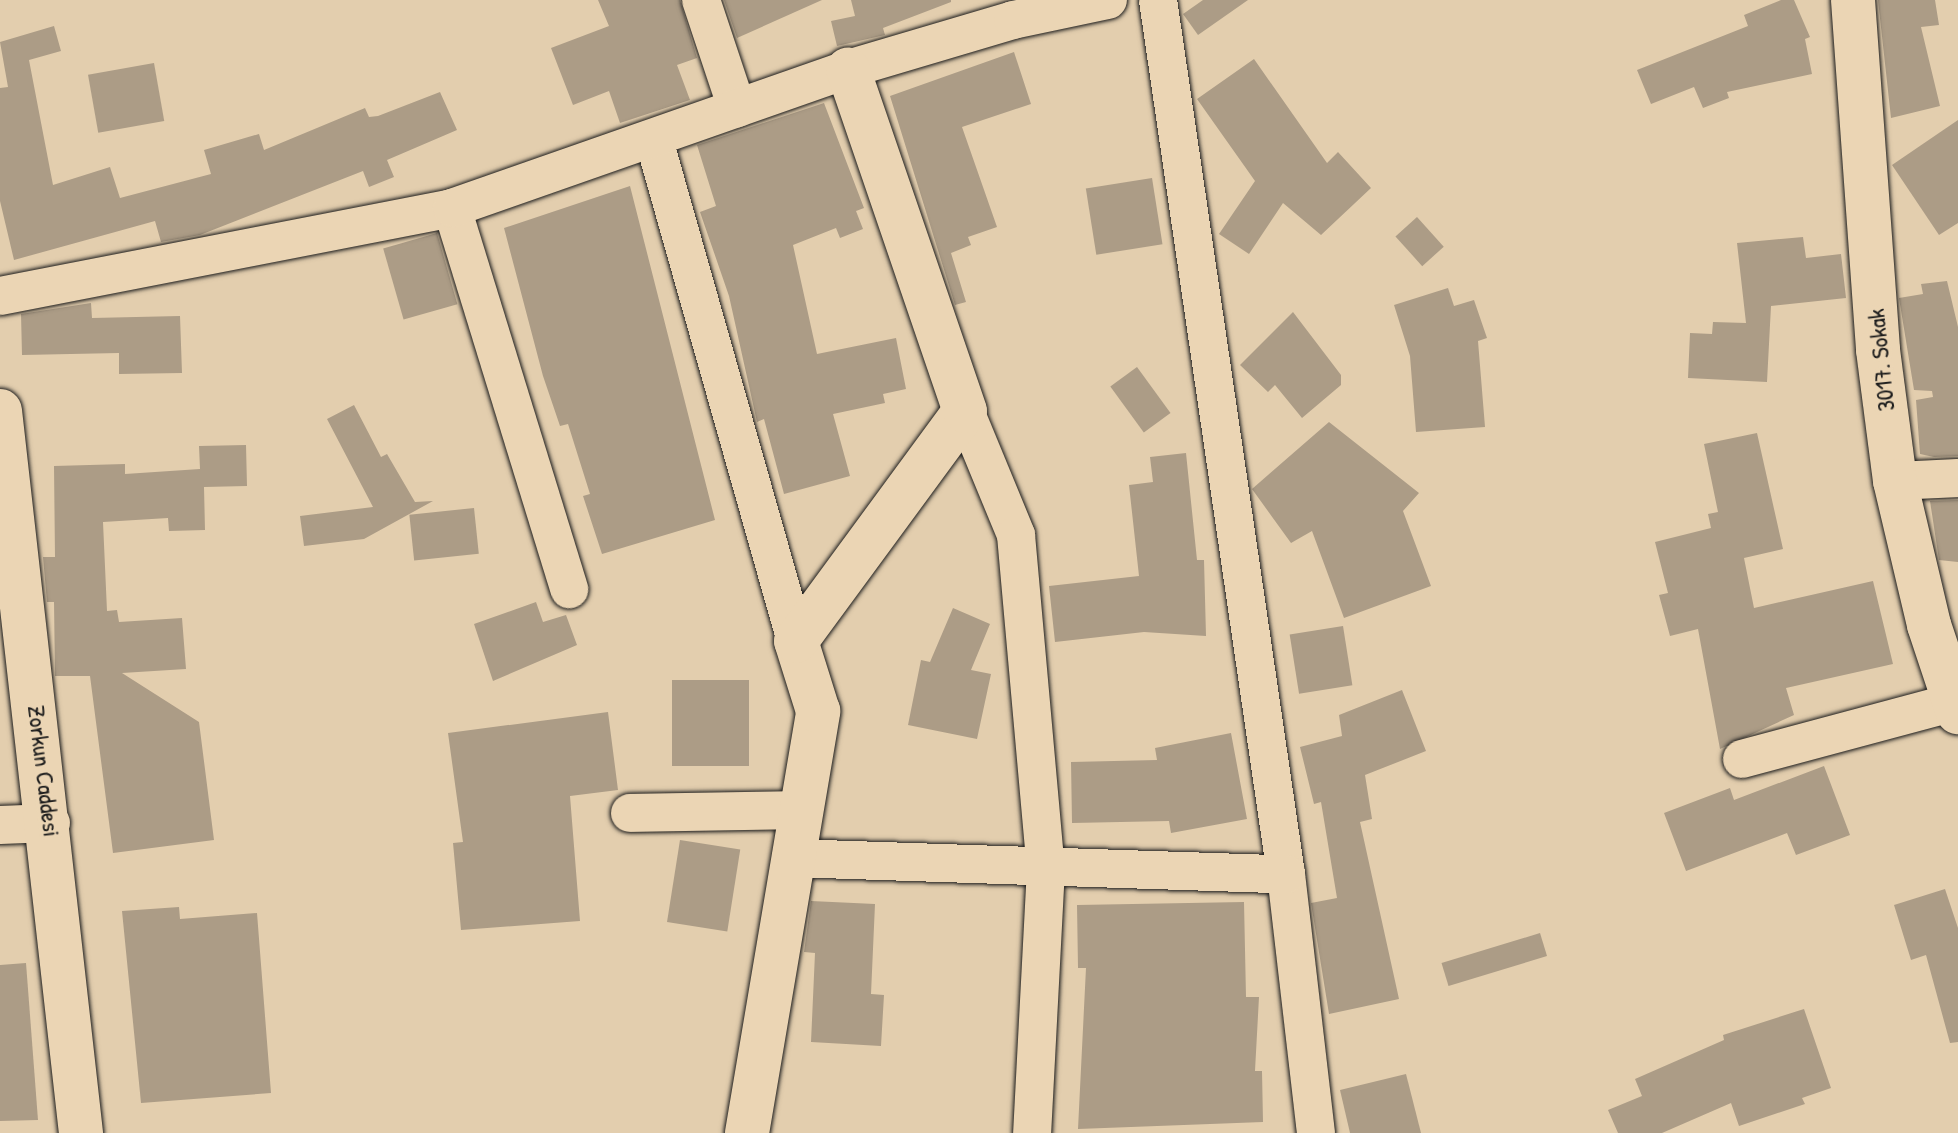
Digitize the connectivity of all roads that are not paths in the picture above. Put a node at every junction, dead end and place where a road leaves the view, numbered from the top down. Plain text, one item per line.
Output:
1 (701, 0) edge
2 (1108, 0) edge
3 (1158, 0) edge
4 (1853, 0) edge
5 (848, 69) junction
6 (737, 108) junction
7 (654, 140) junction
8 (452, 208) junction
9 (0, 296) edge
10 (0, 411) edge
11 (965, 411) junction
12 (1958, 478) edge
13 (1895, 481) junction
14 (7, 544) edge
15 (569, 589) dead end
16 (796, 641) junction
17 (1956, 707) edge
18 (1742, 759) dead end
19 (800, 810) junction
20 (630, 813) dead end
21 (51, 823) junction
22 (0, 825) edge
23 (791, 858) junction
24 (1046, 868) junction
25 (1286, 874) junction
26 (81, 1133) edge
27 (747, 1133) edge
28 (1032, 1133) edge
29 (1316, 1133) edge

1 - 6 street
2 - 5 street
3 - 25 street
4 - 13 street, 3017. Sokak
5 - 6 street
5 - 11 street
6 - 7 street
7 - 8 street
7 - 16 street
8 - 9 street
8 - 15 street
10 - 14 street, Zorkun Caddesi
11 - 16 street
11 - 24 street
12 - 13 street
13 - 17 street, 3017. Sokak
14 - 21 street, Zorkun Caddesi
16 - 19 street
17 - 18 street
19 - 20 street
19 - 23 street
21 - 22 street
21 - 26 street, Zorkun Caddesi
23 - 24 street
23 - 27 street
24 - 25 street
24 - 28 street
25 - 29 street

